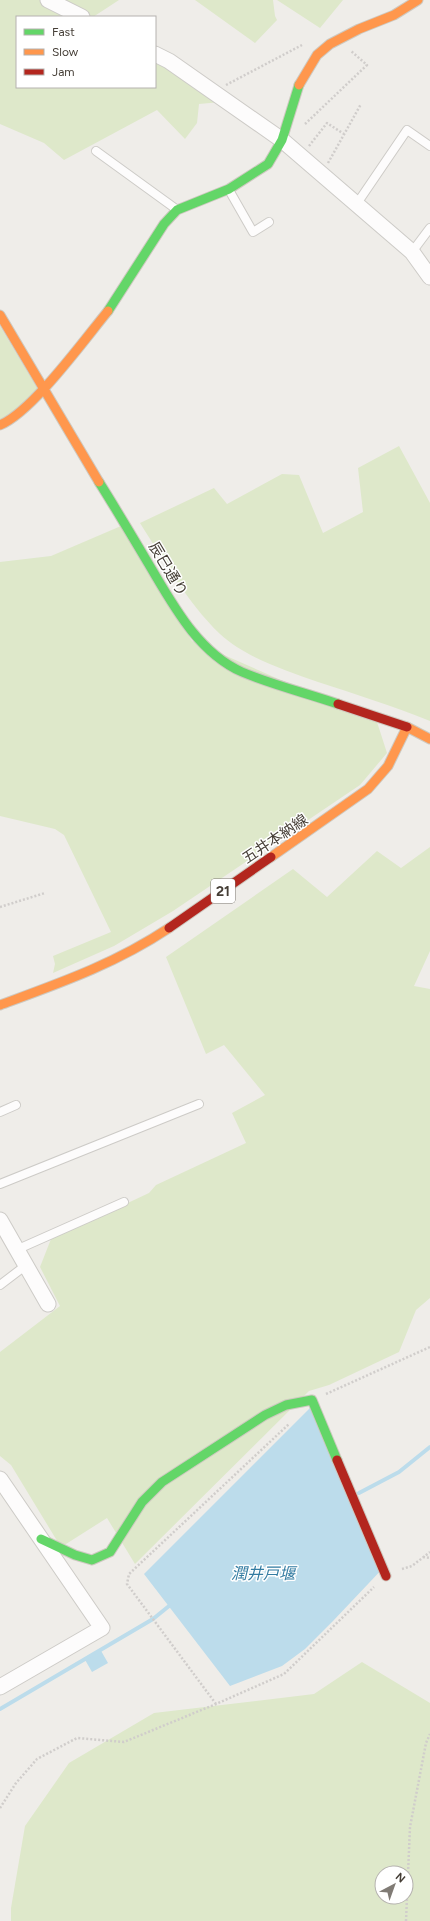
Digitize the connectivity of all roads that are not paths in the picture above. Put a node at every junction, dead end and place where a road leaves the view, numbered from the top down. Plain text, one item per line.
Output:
1 (48, 0) edge
2 (418, 0) edge
3 (80, 16) edge
4 (156, 54) edge
5 (282, 140) junction
6 (430, 146) edge
7 (96, 150) dead end
8 (228, 189) junction
9 (356, 205) junction
10 (177, 210) junction
11 (269, 222) dead end
12 (430, 228) edge
13 (412, 252) junction
14 (430, 277) edge
15 (0, 315) edge
16 (43, 389) junction
17 (0, 425) edge
18 (407, 727) junction
19 (430, 739) edge
20 (0, 1006) edge
21 (16, 1104) dead end
22 (199, 1104) dead end
23 (0, 1112) edge
24 (0, 1184) edge
25 (124, 1202) dead end
26 (0, 1220) edge
27 (16, 1250) junction
28 (25, 1266) junction
29 (0, 1285) edge
30 (48, 1304) dead end
31 (0, 1479) edge
32 (41, 1539) junction
33 (386, 1576) road end
34 (0, 1687) edge

1 - 3 street
2 - 5 street
4 - 5 street
5 - 8 street
5 - 9 street
6 - 9 lane
7 - 10 lane
8 - 10 street
8 - 11 lane
9 - 13 street
10 - 16 street
12 - 13 lane
13 - 14 street
15 - 16 street, 辰巳通り
16 - 17 street
16 - 18 street, 辰巳通り
18 - 19 street
18 - 20 street, 五井本納線 / 21
21 - 23 lane
22 - 24 lane
25 - 27 lane
26 - 27 street
27 - 28 street
28 - 29 lane
28 - 30 street
31 - 32 street
32 - 33 street
32 - 34 street

